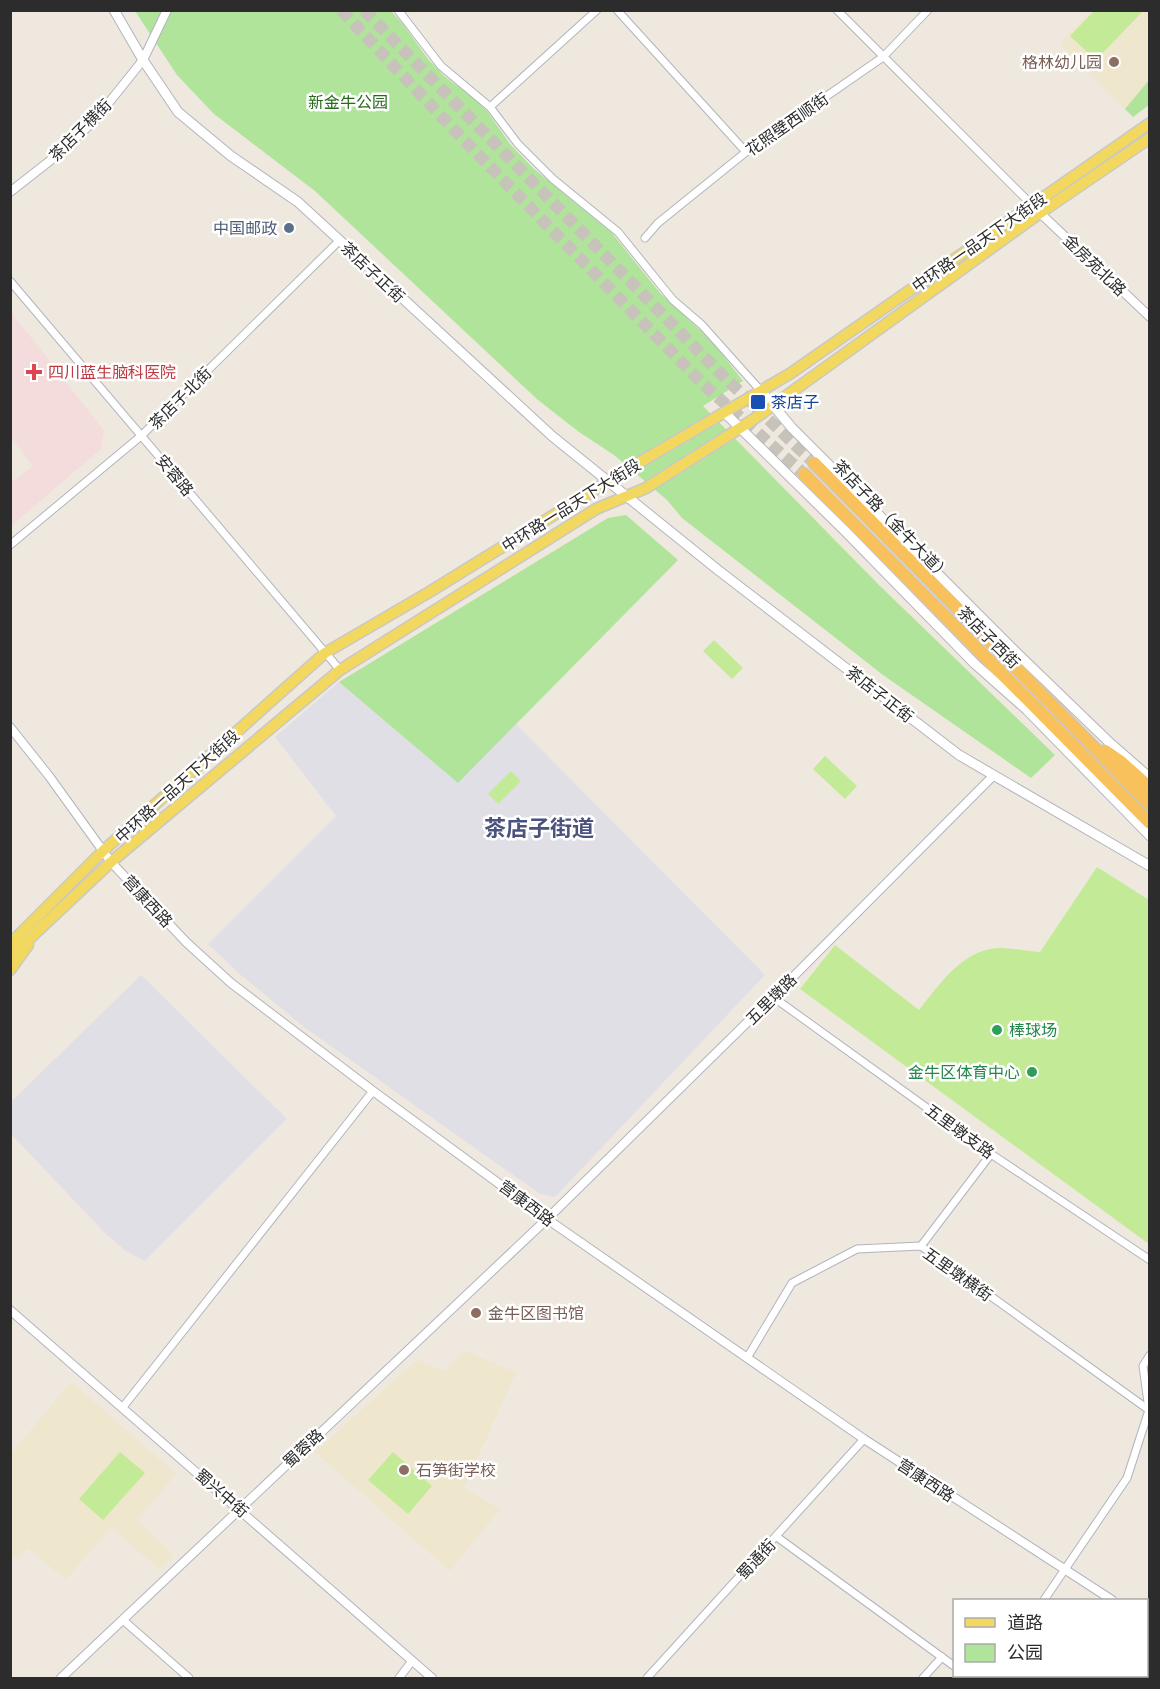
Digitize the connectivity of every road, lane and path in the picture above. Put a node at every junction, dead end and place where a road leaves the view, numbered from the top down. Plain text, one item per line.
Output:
1 (114, 10) edge
2 (167, 10) edge
3 (398, 10) edge
4 (597, 10) edge
5 (617, 10) edge
6 (837, 10) edge
7 (928, 10) edge
8 (883, 57) junction
9 (143, 60) junction
10 (490, 106) junction
11 (1149, 123) edge
12 (1149, 138) edge
13 (746, 152) junction
14 (10, 192) edge
15 (1036, 209) junction
16 (645, 238) dead end
17 (339, 240) junction
18 (10, 281) edge
19 (1149, 317) edge
20 (761, 392) junction
21 (773, 406) junction
22 (725, 413) junction
23 (739, 428) junction
24 (141, 436) junction
25 (814, 463) tunnel mouth
26 (804, 474) tunnel mouth
27 (609, 482) junction
28 (627, 496) junction
29 (10, 544) edge
30 (326, 653) junction
31 (340, 670) junction
32 (1017, 672) junction
33 (10, 727) edge
34 (1084, 738) junction
35 (1110, 743) junction
36 (993, 776) junction
37 (1149, 778) edge
38 (1149, 788) edge
39 (1149, 804) edge
40 (1149, 823) edge
41 (1149, 836) edge
42 (104, 850) junction
43 (111, 862) junction
44 (1149, 866) edge
45 (25, 928) junction
46 (38, 930) junction
47 (10, 937) edge
48 (10, 944) edge
49 (10, 957) edge
50 (10, 970) edge
51 (773, 997) junction
52 (373, 1091) junction
53 (992, 1154) junction
54 (547, 1219) junction
55 (921, 1246) junction
56 (1149, 1260) edge
57 (11, 1311) edge
58 (1149, 1355) edge
59 (747, 1358) junction
60 (123, 1407) junction
61 (1149, 1410) edge
62 (864, 1439) junction
63 (239, 1508) junction
64 (777, 1537) junction
65 (1064, 1570) junction
66 (1045, 1599) edge
67 (1110, 1599) edge
68 (123, 1620) junction
69 (942, 1657) junction
70 (412, 1661) junction
71 (953, 1665) edge
72 (61, 1678) edge
73 (189, 1678) edge
74 (399, 1678) edge
75 (432, 1678) edge
76 (647, 1678) edge
77 (922, 1678) edge

1 - 9 main road
2 - 9 street, 茶店子横街
3 - 10 street
4 - 10 street
5 - 13 street
6 - 8 street
7 - 8 street, 花照壁西顺街
8 - 13 street, 花照壁西顺街
8 - 15 street
9 - 14 street, 茶店子横街
9 - 17 main road, 茶店子正街
10 - 20 street
11 - 15 main road, 中环路一品天下大街段
12 - 15 main road, 中环路一品天下大街段
13 - 16 street, 花照壁西顺街
15 - 19 street, 金房苑北路
15 - 20 main road, 中环路一品天下大街段
15 - 21 main road, 中环路一品天下大街段
17 - 24 street, 茶店子北街
17 - 27 main road, 茶店子正街
18 - 24 street, 安蓉路
20 - 21 main road
20 - 22 main road, 中环路一品天下大街段
21 - 23 main road, 中环路一品天下大街段
21 - 35 main road
22 - 23 main road
22 - 27 main road, 中环路一品天下大街段
23 - 28 main road, 中环路一品天下大街段
23 - 41 main road
24 - 29 street, 茶店子北街
24 - 30 street, 安蓉路
25 - 32 highway, 茶店子路（金牛大道）
26 - 40 highway, 茶店子西街
27 - 28 main road, 茶店子正街
27 - 30 main road, 中环路一品天下大街段
28 - 31 main road, 中环路一品天下大街段
28 - 36 main road, 茶店子正街
30 - 31 street, 安蓉路
30 - 42 main road, 中环路一品天下大街段
31 - 43 main road, 中环路一品天下大街段
32 - 34 highway, 茶店子路（金牛大道）
32 - 35 main road
33 - 42 street, 营康西路
34 - 38 highway
34 - 39 highway, 茶店子路（金牛大道）
35 - 37 main road
36 - 44 main road, 茶店子正街
36 - 51 street, 五里墩路
42 - 43 street, 营康西路
42 - 45 main road, 中环路一品天下大街段
43 - 46 main road, 中环路一品天下大街段
43 - 52 street, 营康西路
45 - 47 main road, 中环路一品天下大街段
45 - 48 main road, 中环路一品天下大街段
46 - 49 main road, 中环路一品天下大街段
46 - 50 main road, 中环路一品天下大街段
51 - 53 street, 五里墩支路
51 - 54 street, 五里墩路
52 - 54 street, 营康西路
52 - 60 street
53 - 55 street
53 - 56 street, 五里墩支路
54 - 59 street, 营康西路
54 - 63 street, 蜀蓉路
55 - 59 street, 五里墩横街
55 - 61 street, 五里墩横街
57 - 60 street, 蜀兴中街
58 - 61 street
59 - 62 street, 营康西路
60 - 63 street, 蜀兴中街
61 - 65 street
62 - 64 street, 蜀通街
62 - 65 street, 营康西路
63 - 68 street, 蜀蓉路
63 - 70 street, 蜀兴中街
64 - 69 street
64 - 76 street, 蜀通街
65 - 66 street
65 - 67 street, 营康西路
68 - 72 street, 蜀蓉路
68 - 73 street
69 - 71 street
69 - 77 street
70 - 74 street
70 - 75 street, 蜀兴中街

